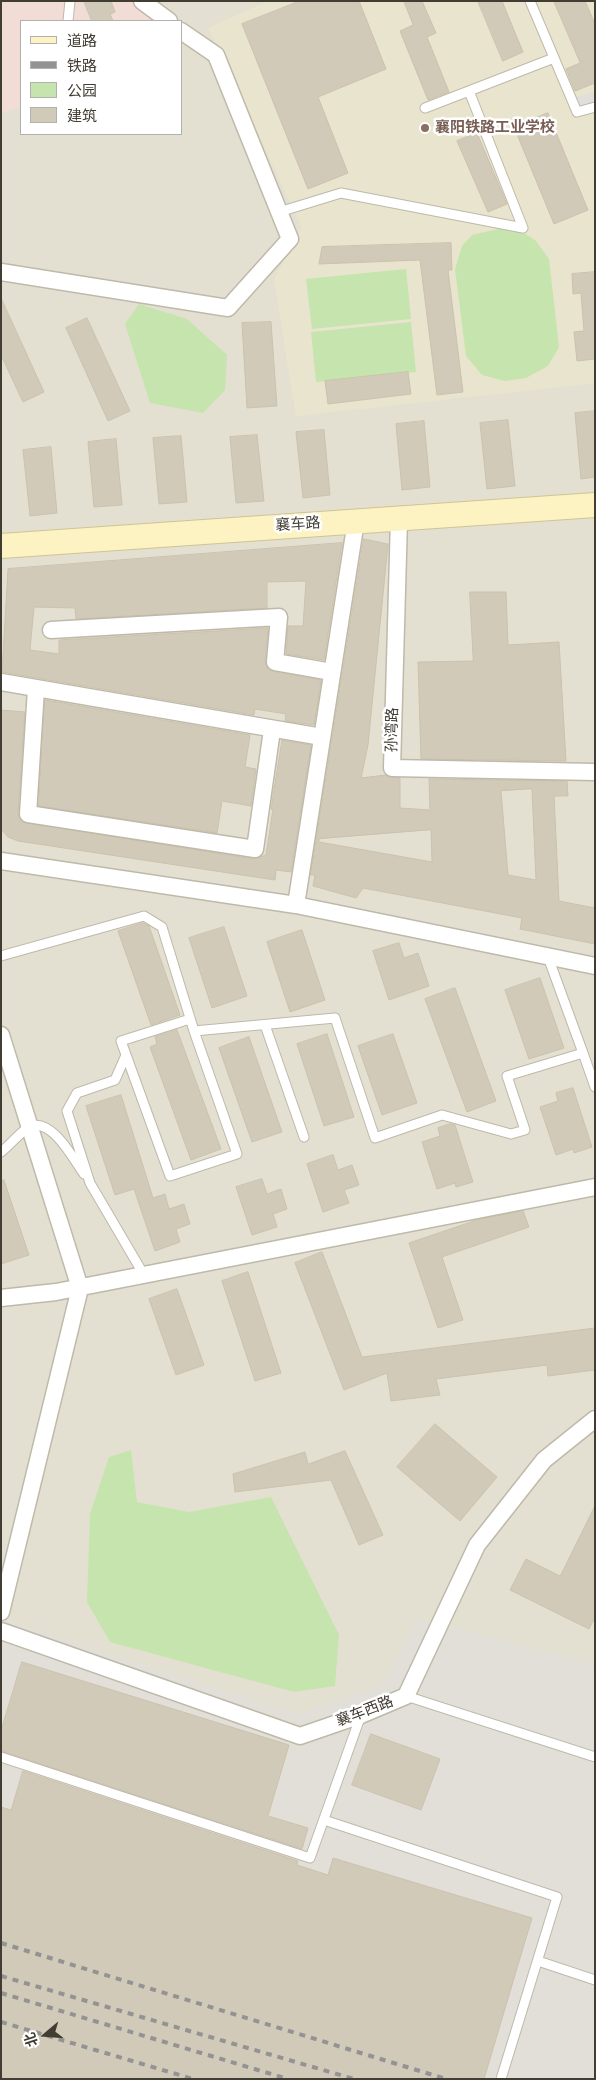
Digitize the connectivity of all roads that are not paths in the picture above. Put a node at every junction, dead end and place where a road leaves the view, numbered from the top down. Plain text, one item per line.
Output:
1 (70, 1) edge
2 (142, 1) edge
3 (530, 1) edge
4 (68, 20) edge
5 (168, 20) edge
6 (182, 32) edge
7 (554, 58) junction
8 (469, 92) junction
9 (595, 107) edge
10 (426, 108) dead end
11 (279, 212) junction
12 (1, 272) edge
13 (595, 505) edge
14 (399, 519) junction
15 (356, 522) junction
16 (1, 546) edge
17 (51, 630) dead end
18 (332, 672) junction
19 (1, 682) edge
20 (36, 689) junction
21 (272, 730) junction
22 (322, 737) junction
23 (595, 772) edge
24 (1, 861) edge
25 (296, 906) junction
26 (1, 956) edge
27 (548, 957) junction
28 (595, 966) edge
29 (190, 1019) junction
30 (265, 1025) junction
31 (194, 1032) junction
32 (1, 1035) edge
33 (582, 1052) junction
34 (126, 1055) junction
35 (595, 1087) edge
36 (30, 1126) junction
37 (304, 1137) dead end
38 (1, 1152) edge
39 (90, 1182) junction
40 (595, 1187) edge
41 (144, 1275) junction
42 (80, 1288) junction
43 (1, 1298) edge
44 (595, 1419) edge
45 (1, 1612) edge
46 (1, 1631) edge
47 (406, 1696) junction
48 (361, 1715) junction
49 (1, 1756) edge
50 (595, 1757) edge
51 (324, 1820) junction
52 (538, 1961) junction
53 (595, 1980) edge
54 (501, 2079) edge

1 - 4 lane
2 - 5 street
3 - 7 lane
6 - 11 street
7 - 8 lane
7 - 9 lane
8 - 10 lane
8 - 11 lane
11 - 12 street
13 - 14 street, 襄车路
14 - 15 street, 襄车路
14 - 23 street, 孙湾路
15 - 16 street, 襄车路
15 - 18 street
17 - 18 street
18 - 22 street
19 - 20 street
20 - 21 street
20 - 21 street
21 - 22 street
22 - 25 street
24 - 25 street
25 - 27 street
26 - 29 lane
27 - 28 street
27 - 33 lane
29 - 31 lane
29 - 34 lane
30 - 31 lane
30 - 33 lane
30 - 37 lane
31 - 34 lane
32 - 36 street
33 - 35 lane
34 - 39 lane
36 - 38 lane
36 - 39 lane
36 - 42 street
39 - 41 lane
40 - 41 street
41 - 42 street
42 - 43 street
42 - 45 street
44 - 47 street, 襄车西路
46 - 48 street, 襄车西路
47 - 48 street, 襄车西路
47 - 50 lane
48 - 51 lane
49 - 51 lane
51 - 52 lane
52 - 53 lane
52 - 54 lane

